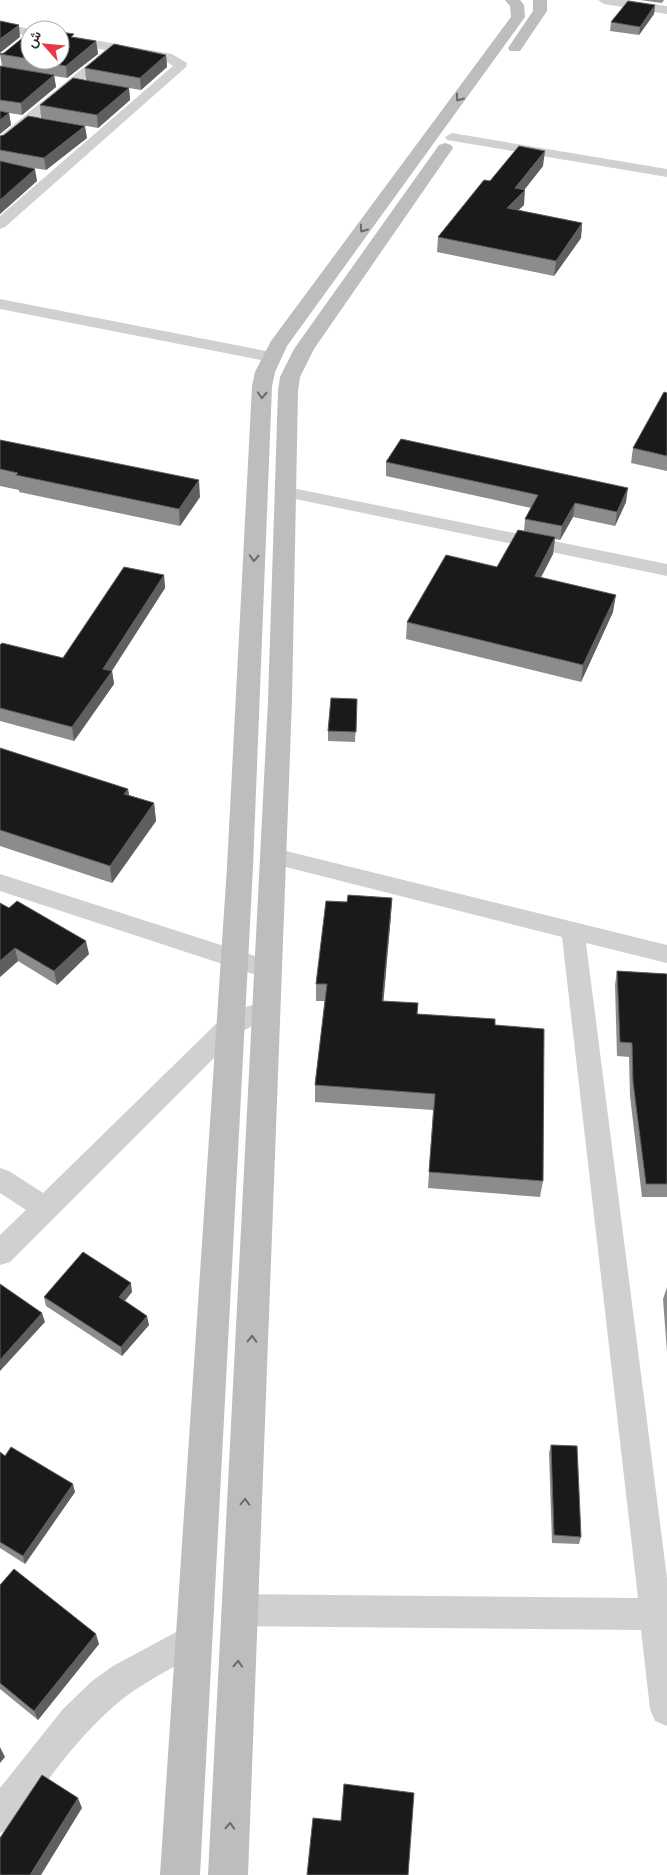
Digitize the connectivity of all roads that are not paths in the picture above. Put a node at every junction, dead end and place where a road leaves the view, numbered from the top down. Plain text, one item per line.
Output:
1 (512, 0) edge
2 (540, 0) edge
3 (604, 0) edge
4 (667, 10) edge
5 (0, 27) edge
6 (20, 35) edge
7 (70, 40) edge
8 (115, 48) junction
9 (54, 81) edge
10 (72, 84) junction
11 (90, 87) edge
12 (126, 94) edge
13 (144, 97) junction
14 (9, 118) edge
15 (26, 121) junction
16 (45, 125) edge
17 (83, 131) edge
18 (102, 135) junction
19 (452, 137) junction
20 (0, 143) edge
21 (667, 173) edge
22 (35, 174) edge
23 (52, 178) junction
24 (1, 221) edge
25 (0, 304) edge
26 (271, 357) junction
27 (287, 492) junction
28 (667, 570) edge
29 (274, 856) junction
30 (0, 882) edge
31 (574, 930) junction
32 (667, 954) edge
33 (234, 959) junction
34 (268, 970) junction
35 (266, 1011) junction
36 (230, 1026) junction
37 (0, 1179) edge
38 (45, 1208) junction
39 (0, 1252) edge
40 (241, 1610) junction
41 (662, 1614) edge
42 (193, 1639) junction
43 (667, 1709) edge
44 (0, 1816) edge
45 (180, 1875) edge
46 (228, 1875) edge

1 -> 26 main road
2 - 19 main road
3 - 4 street
5 - 6 street
7 - 8 street
8 - 10 street
8 - 13 street
9 - 10 street
10 - 11 street
10 - 15 street
12 - 13 street
13 - 18 street
14 - 15 street
15 - 16 street
15 - 20 street
17 - 18 street
18 - 23 street
19 - 21 street
19 - 27 main road
22 - 23 street
23 - 24 street
25 - 26 street
26 -> 33 main road
27 - 28 street
27 - 29 main road
29 - 31 street
29 - 34 main road
30 - 33 street
31 - 32 street
31 - 41 street
33 - 34 street
33 - 36 main road
34 - 35 main road
35 - 36 street
40 -> 35 main road
36 - 38 street
36 - 42 main road
37 - 38 street
38 - 39 street
40 - 41 street
46 -> 40 main road
41 - 43 street
42 - 44 street
42 - 45 main road

